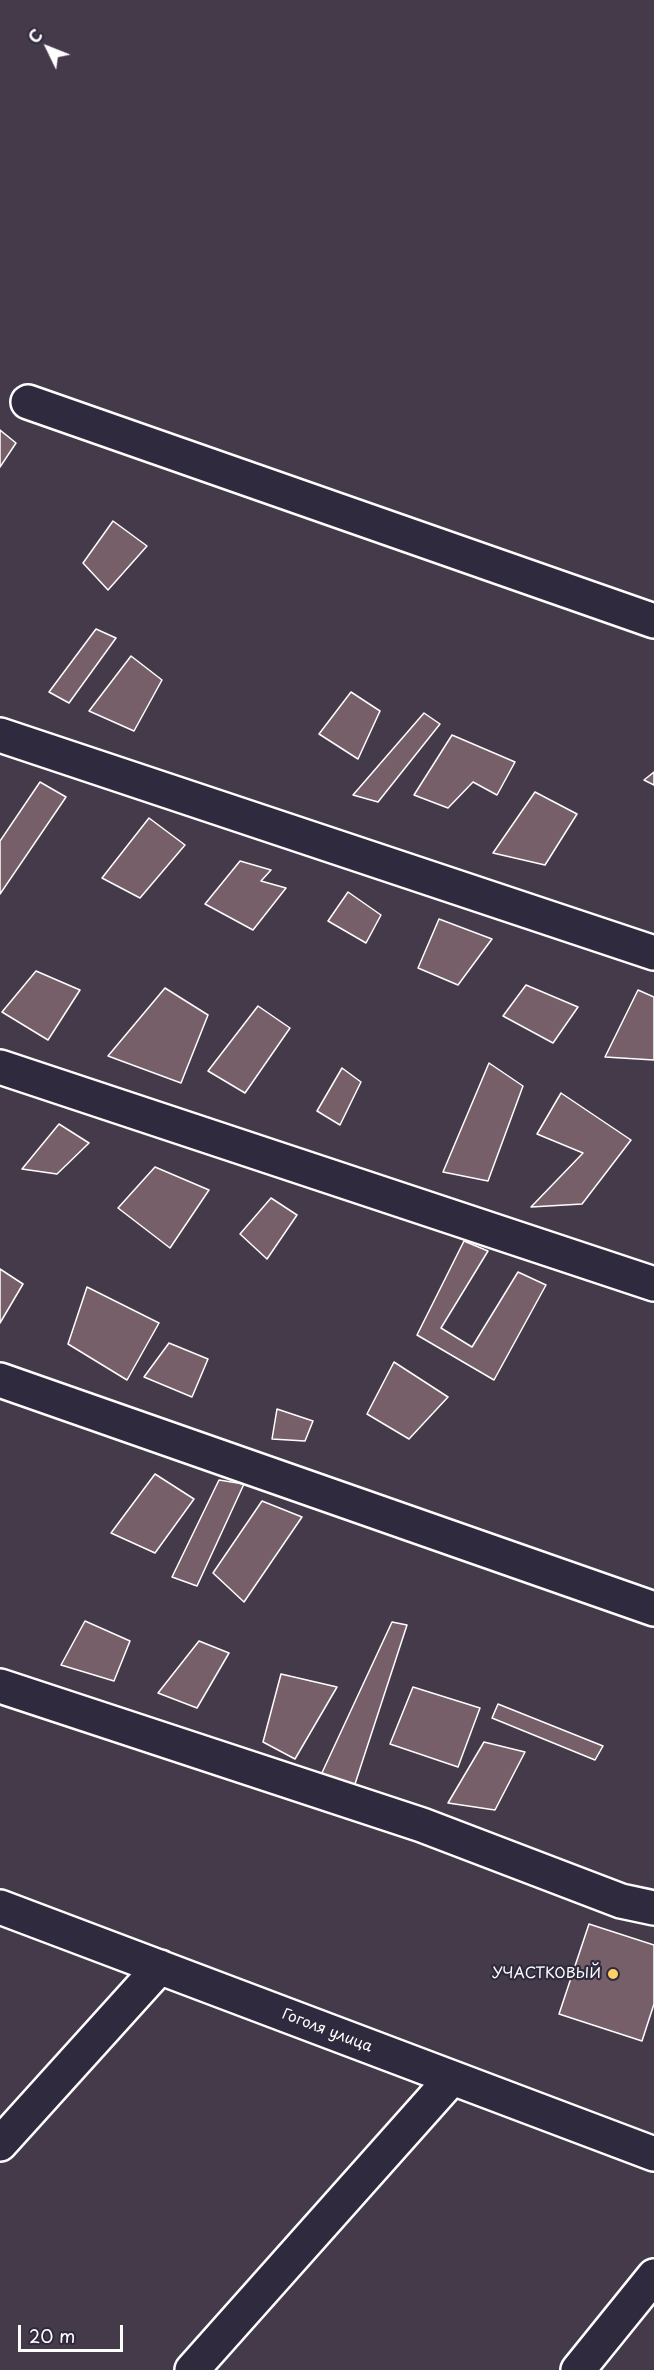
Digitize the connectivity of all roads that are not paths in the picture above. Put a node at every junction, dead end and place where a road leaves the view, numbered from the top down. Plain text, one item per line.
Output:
1 (28, 402) dead end
2 (654, 621) edge
3 (0, 735) edge
4 (654, 953) edge
5 (0, 1067) edge
6 (654, 1284) edge
7 (0, 1380) edge
8 (654, 1609) edge
9 (0, 1686) edge
10 (0, 1907) edge
11 (654, 1908) edge
12 (160, 1967) junction
13 (452, 2078) junction
14 (0, 2144) edge
15 (654, 2154) edge
16 (654, 2276) edge
17 (192, 2370) edge
18 (578, 2370) edge

1 - 2 street
3 - 4 street
5 - 6 street
7 - 8 street
9 - 11 street
10 - 12 street, Гоголя улица
12 - 13 street, Гоголя улица
12 - 14 street
13 - 15 street, Гоголя улица
13 - 17 street
16 - 18 street

